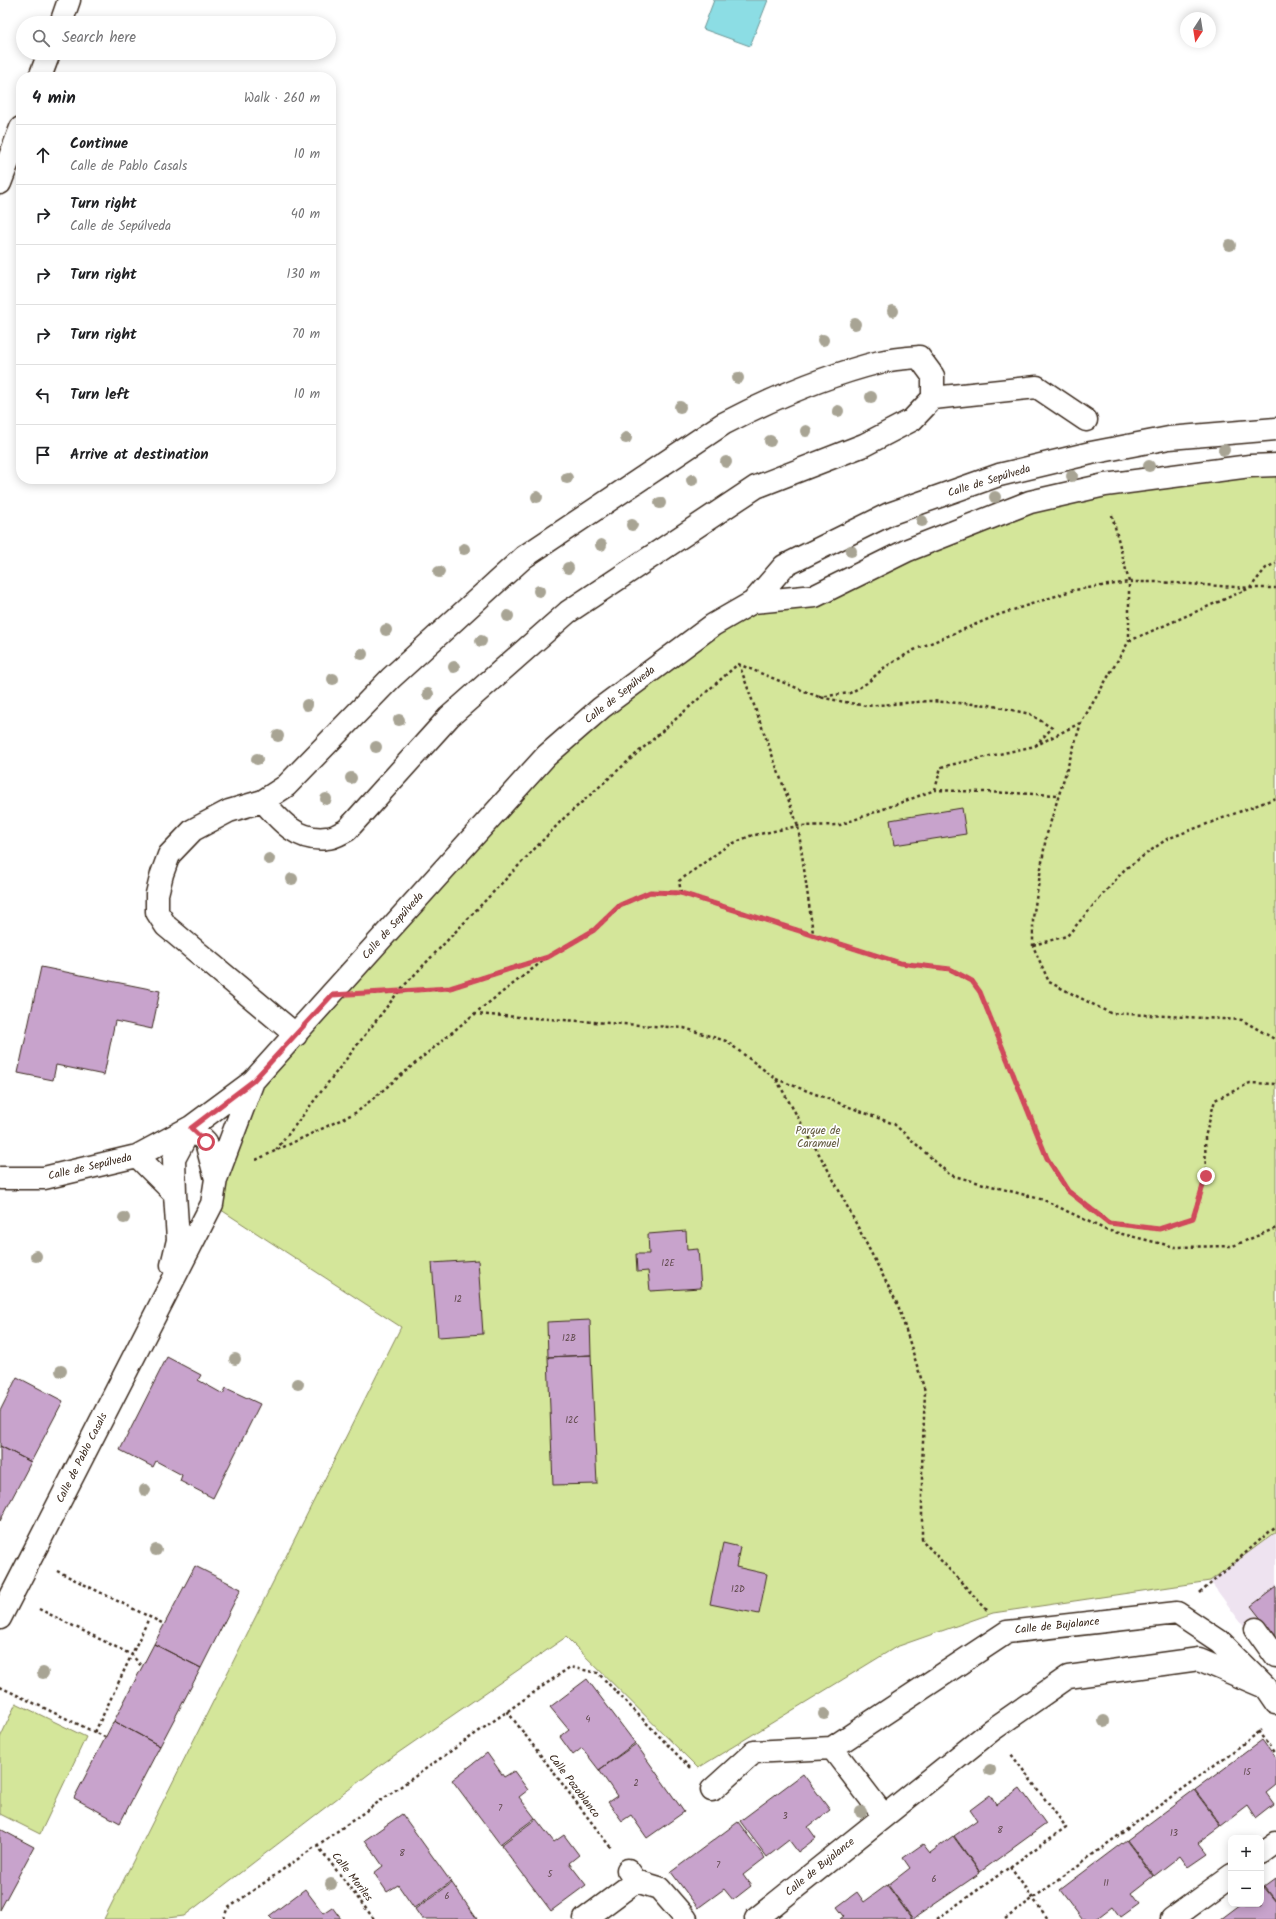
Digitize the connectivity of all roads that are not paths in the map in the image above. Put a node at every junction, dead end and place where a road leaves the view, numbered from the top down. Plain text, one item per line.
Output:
1 (69, 0) edge
2 (63, 16) edge
3 (46, 60) edge
4 (42, 72) edge
5 (16, 141) edge
6 (0, 183) edge
7 (933, 398) junction
8 (1086, 420) dead end
9 (1276, 429) edge
10 (1276, 465) edge
11 (753, 602) junction
12 (263, 802) junction
13 (296, 1035) junction
14 (253, 1081) junction
15 (191, 1128) junction
16 (137, 1156) junction
17 (0, 1178) edge
18 (216, 1179) junction
19 (175, 1194) junction
20 (164, 1298) junction
21 (0, 1618) edge
22 (1256, 1629) dead end
23 (1276, 1657) edge
24 (1271, 1695) edge
25 (832, 1748) junction
26 (712, 1790) road end
27 (884, 1816) junction
28 (1276, 1843) edge
29 (1264, 1852) edge
30 (1228, 1878) edge
31 (585, 1919) edge
32 (686, 1919) edge
33 (756, 1919) edge
34 (1172, 1919) edge

1 - 2 street
3 - 4 street
5 - 6 street
7 - 8 street
7 - 12 street
7 - 12 street
9 - 11 street, Calle de Sepúlveda
10 - 11 street, Calle de Sepúlveda
11 - 13 street, Calle de Sepúlveda
12 - 13 street
13 - 14 street, Calle de Sepúlveda
14 - 15 street, Calle de Sepúlveda
14 - 18 street, Calle de Pablo Casals
15 - 16 street, Calle de Sepúlveda
15 - 18 street, Calle de Pablo Casals
15 - 19 street, Calle de Pablo Casals
16 - 17 street, Calle de Sepúlveda
16 - 19 street
18 - 20 street, Calle de Pablo Casals
19 - 20 street, Calle de Pablo Casals
20 - 21 street, Calle de Pablo Casals
22 - 23 street
24 - 25 street, Calle de Bujalance
24 - 27 street, Calle de Bujalance
25 - 26 street
25 - 27 street
27 - 33 street, Calle de Bujalance
28 - 29 street
30 - 34 street
31 - 32 street

